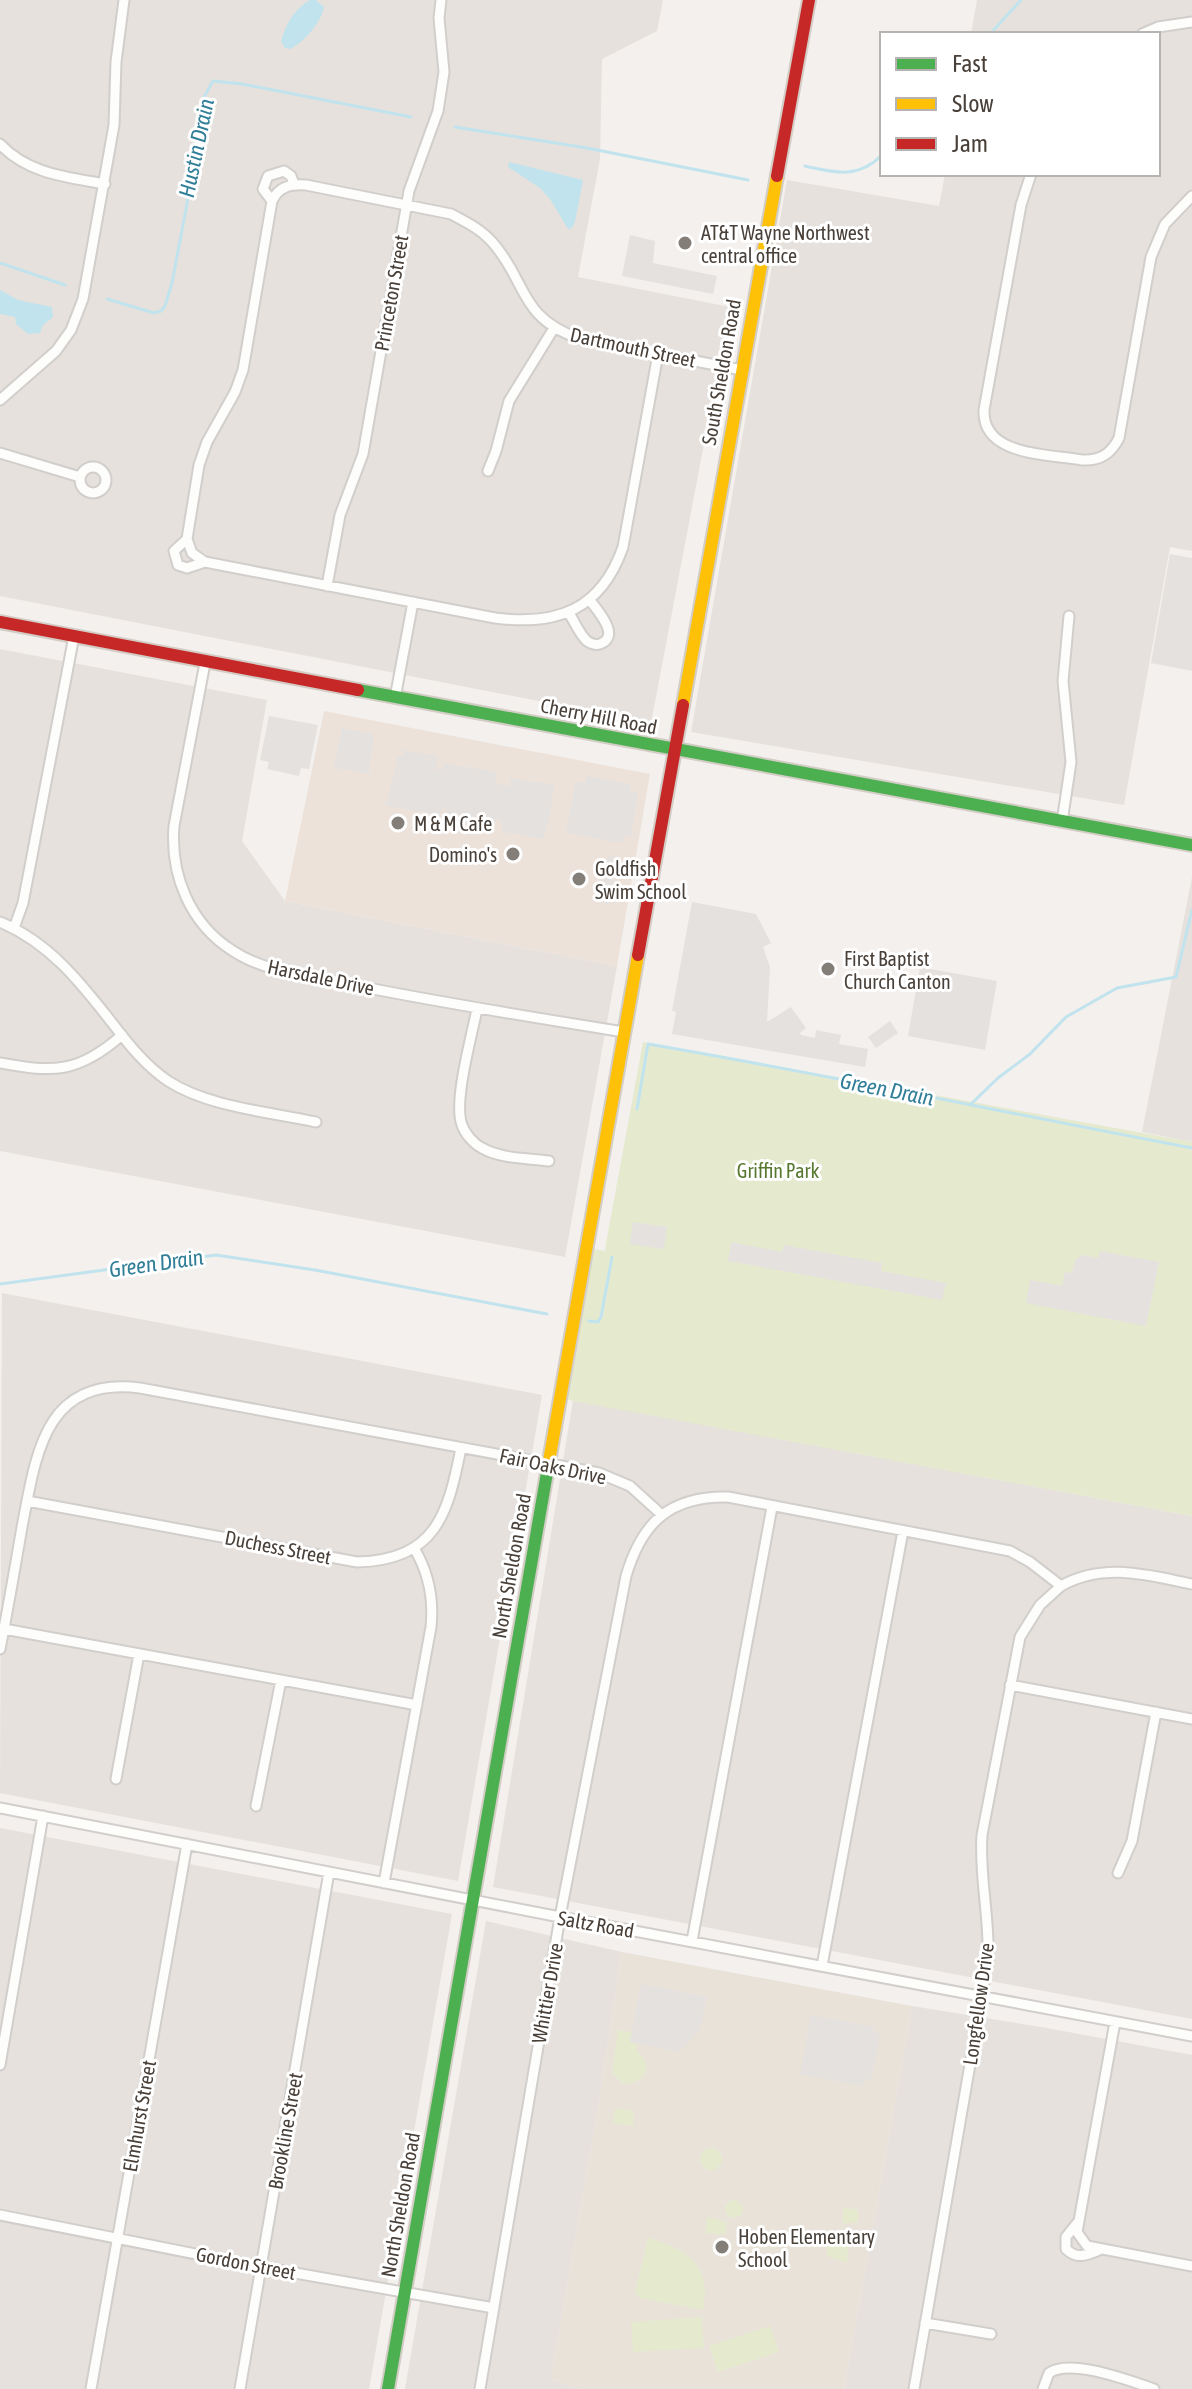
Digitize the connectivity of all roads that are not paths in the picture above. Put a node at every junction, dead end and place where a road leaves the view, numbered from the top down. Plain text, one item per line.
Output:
1 (124, 0) edge
2 (441, 0) edge
3 (809, 0) edge
4 (1192, 22) edge
5 (1147, 32) edge
6 (0, 144) edge
7 (1030, 176) edge
8 (105, 184) junction
9 (294, 184) junction
10 (1192, 196) edge
11 (272, 201) junction
12 (406, 205) junction
13 (554, 328) junction
14 (658, 354) junction
15 (742, 370) junction
16 (0, 400) edge
17 (0, 453) edge
18 (488, 471) dead end
19 (80, 477) dead end
20 (188, 544) junction
21 (205, 562) junction
22 (327, 586) junction
23 (589, 599) junction
24 (413, 602) junction
25 (569, 613) junction
26 (1069, 616) dead end
27 (0, 622) edge
28 (74, 636) junction
29 (205, 663) junction
30 (395, 698) junction
31 (674, 751) junction
32 (1062, 822) junction
33 (1192, 845) edge
34 (0, 922) edge
35 (14, 928) junction
36 (477, 1009) junction
37 (624, 1032) junction
38 (122, 1035) junction
39 (0, 1063) edge
40 (316, 1122) dead end
41 (549, 1161) dead end
42 (461, 1448) junction
43 (549, 1464) junction
44 (27, 1501) junction
45 (772, 1507) junction
46 (662, 1515) junction
47 (903, 1531) junction
48 (414, 1548) junction
49 (1192, 1584) edge
50 (1061, 1586) junction
51 (4, 1629) junction
52 (0, 1649) edge
53 (139, 1654) junction
54 (281, 1680) junction
55 (1010, 1685) junction
56 (417, 1705) junction
57 (1156, 1712) junction
58 (1192, 1719) edge
59 (116, 1779) dead end
60 (256, 1806) dead end
61 (0, 1808) edge
62 (43, 1816) junction
63 (187, 1844) junction
64 (329, 1872) junction
65 (1118, 1873) dead end
66 (384, 1883) junction
67 (473, 1900) junction
68 (560, 1917) junction
69 (692, 1941) junction
70 (822, 1966) junction
71 (982, 1996) junction
72 (1115, 2022) junction
73 (1192, 2036) edge
74 (0, 2065) edge
75 (0, 2215) edge
76 (1078, 2222) junction
77 (118, 2239) junction
78 (1100, 2250) junction
79 (1192, 2266) edge
80 (261, 2267) junction
81 (405, 2292) junction
82 (494, 2308) junction
83 (925, 2323) junction
84 (991, 2334) dead end
85 (91, 2389) edge
86 (240, 2389) edge
87 (388, 2389) edge
88 (480, 2389) edge
89 (914, 2389) edge
90 (1043, 2389) edge
91 (1154, 2389) edge

1 - 8 street
2 - 12 street, Princeton Street
3 - 15 street, South Sheldon Road
4 - 5 street
6 - 8 street
7 - 10 street
8 - 16 street
9 - 11 street
9 - 11 street, Dartmouth Street
9 - 12 street, Dartmouth Street
11 - 20 street
12 - 13 street, Dartmouth Street
12 - 22 street, Princeton Street
13 - 14 street, Dartmouth Street
13 - 18 street
14 - 15 street, Dartmouth Street
14 - 23 street
15 - 31 street, South Sheldon Road
17 - 19 street
20 - 21 street
20 - 21 street
21 - 22 street
22 - 24 street
23 - 25 street
23 - 25 street
24 - 25 street
24 - 30 street
26 - 32 street
27 - 28 street, Cherry Hill Road
28 - 29 street, Cherry Hill Road
28 - 35 street
29 - 30 street, Cherry Hill Road
29 - 36 street, Harsdale Drive
30 - 31 street, Cherry Hill Road
31 - 32 street, Cherry Hill Road
31 - 37 street, North Sheldon Road
32 - 33 street, Cherry Hill Road
34 - 35 street
35 - 38 street
36 - 37 street, Harsdale Drive
36 - 41 street
37 - 43 street, North Sheldon Road
38 - 39 street
38 - 40 street
42 - 43 street, Fair Oaks Drive
42 - 44 street, Fair Oaks Drive
42 - 48 street, Duchess Street
43 - 46 street, Fair Oaks Drive
43 - 67 street, North Sheldon Road
44 - 48 street, Duchess Street
44 - 51 street
45 - 46 street
45 - 47 street
45 - 69 street
46 - 68 street, Whittier Drive
47 - 50 street
47 - 70 street
48 - 56 street
49 - 50 street
50 - 55 street, Longfellow Drive
51 - 52 street
51 - 53 street
53 - 54 street
53 - 59 street
54 - 56 street
54 - 60 street
55 - 57 street
55 - 71 street, Longfellow Drive
56 - 66 street
57 - 58 street
57 - 65 street
61 - 62 street, Saltz Road
62 - 63 street, Saltz Road
62 - 74 street
63 - 64 street, Saltz Road
63 - 77 street, Elmhurst Street
64 - 66 street, Saltz Road
64 - 80 street, Brookline Street
66 - 67 street, Saltz Road
67 - 68 street, Saltz Road
67 - 81 street, North Sheldon Road
68 - 69 street, Saltz Road
68 - 82 street, Whittier Drive
69 - 70 street, Saltz Road
70 - 71 street, Saltz Road
71 - 72 street, Saltz Road
71 - 83 street, Longfellow Drive
72 - 73 street, Saltz Road
72 - 76 street
75 - 77 street, Gordon Street
76 - 78 street
76 - 78 street
77 - 80 street, Gordon Street
77 - 85 street, Elmhurst Street
78 - 79 street
80 - 81 street, Gordon Street
80 - 86 street, Brookline Street
81 - 82 street, Gordon Street
81 - 87 street, North Sheldon Road
82 - 88 street, Whittier Drive
83 - 84 street
83 - 89 street, Longfellow Drive
90 - 91 street

